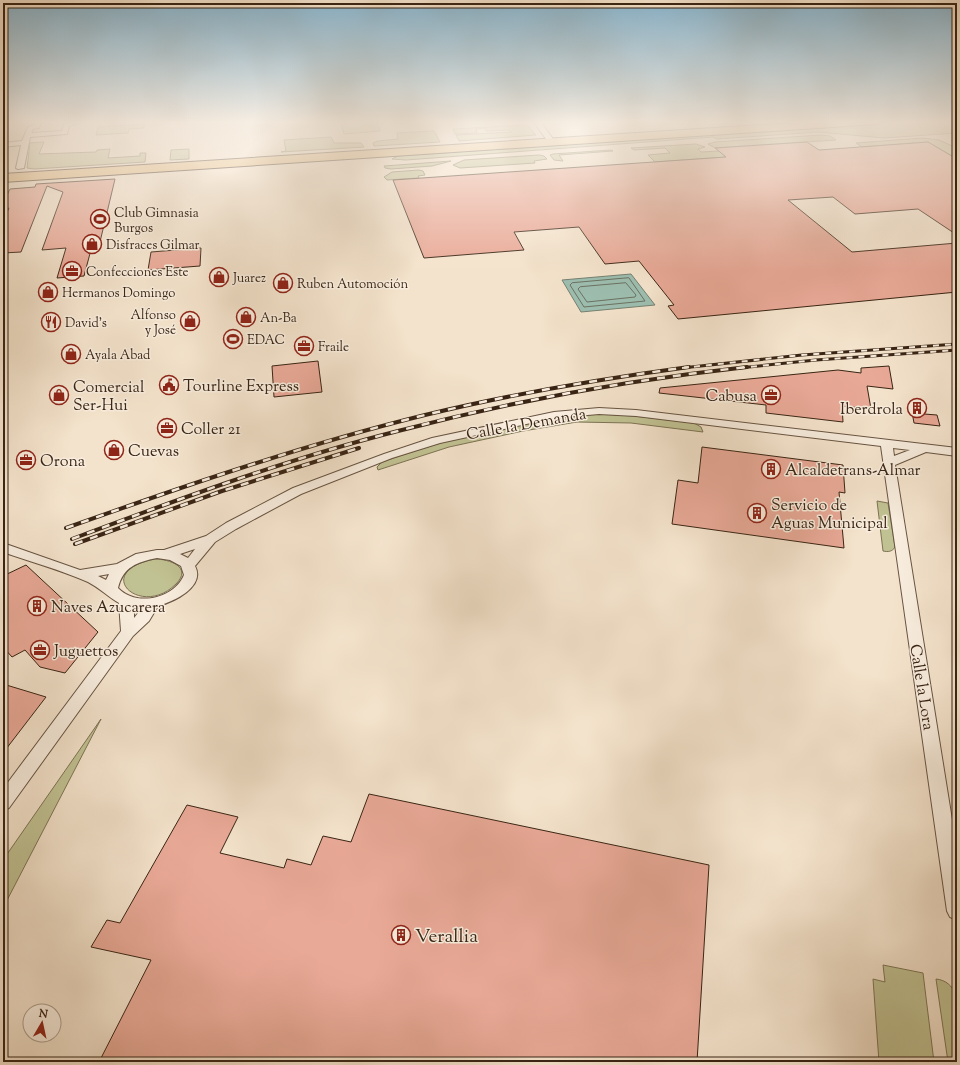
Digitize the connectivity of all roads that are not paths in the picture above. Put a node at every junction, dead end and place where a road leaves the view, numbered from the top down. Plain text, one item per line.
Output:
1 (55, 171) edge
2 (143, 171) edge
3 (3, 174) edge
4 (10, 180) edge
5 (853, 439) junction
6 (886, 443) junction
7 (926, 448) junction
8 (957, 452) edge
9 (890, 463) junction
10 (211, 539) junction
11 (3, 547) edge
12 (167, 554) junction
13 (188, 566) junction
14 (121, 568) junction
15 (77, 574) junction
16 (111, 589) junction
17 (126, 601) junction
18 (154, 602) junction
19 (128, 632) junction
20 (3, 803) edge
21 (954, 865) edge
22 (957, 911) edge

1 - 3 highway
2 - 4 highway
5 - 6 street, Calle la Demanda
5 - 9 street
5 - 10 street, Calle la Demanda
6 - 7 street, Calle la Demanda
6 - 9 street, Calle la Lora
7 - 8 street, Calle la Demanda
7 - 9 street
9 - 21 street, Calle la Lora
10 - 12 street, Calle la Demanda
10 - 13 street, Calle la Demanda
11 - 15 street
12 - 13 street
12 - 14 street
13 - 18 street
14 - 15 street
14 - 16 street
15 - 16 street
16 - 17 street
17 - 18 street
17 - 19 street
18 - 19 street
19 - 20 street
21 - 22 street, Calle la Lora

